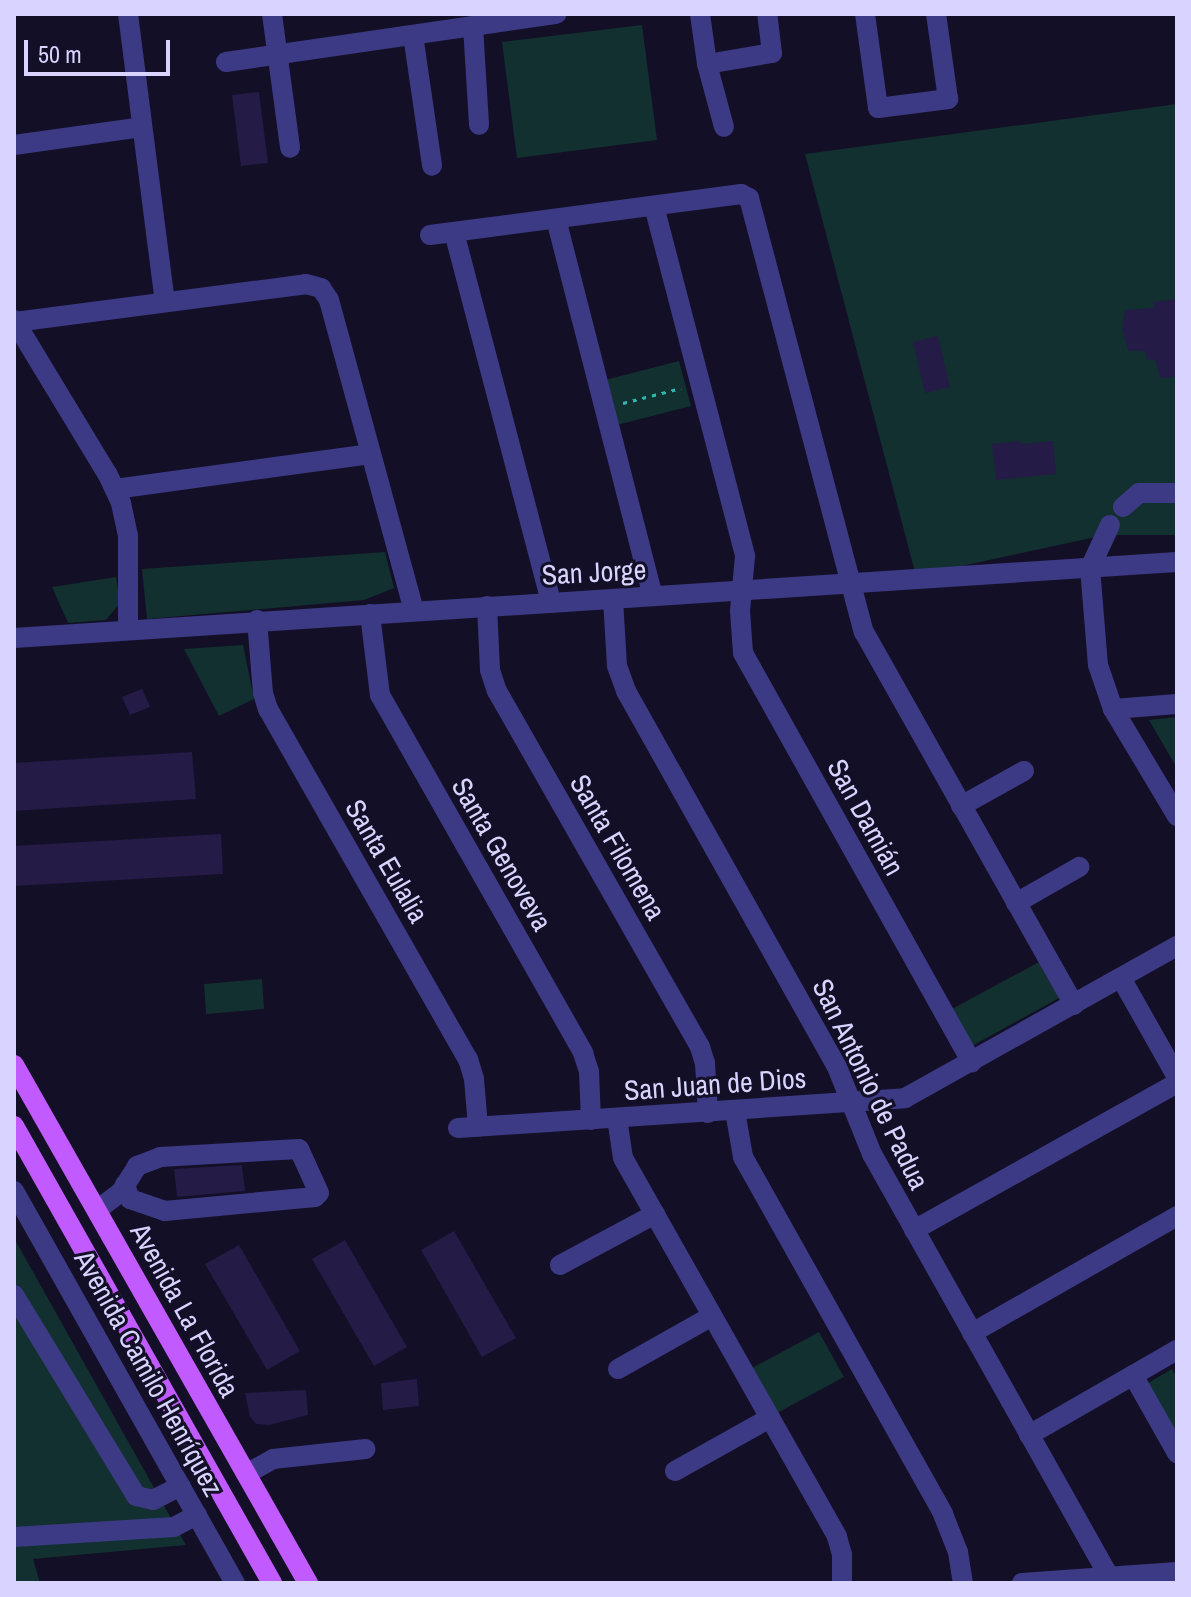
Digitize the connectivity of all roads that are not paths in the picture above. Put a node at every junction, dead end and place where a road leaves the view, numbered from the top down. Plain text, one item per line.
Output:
1 (128, 14) edge
2 (272, 14) edge
3 (557, 14) edge
4 (700, 14) edge
5 (767, 14) edge
6 (865, 14) edge
7 (936, 14) edge
8 (473, 26) junction
9 (413, 35) junction
10 (277, 55) junction
11 (226, 62) dead end
12 (707, 64) junction
13 (479, 125) dead end
14 (142, 127) junction
15 (724, 127) dead end
16 (14, 145) edge
17 (290, 148) dead end
18 (432, 166) dead end
19 (654, 206) junction
20 (556, 219) junction
21 (454, 232) junction
22 (430, 235) dead end
23 (165, 302) junction
24 (15, 321) edge
25 (371, 454) junction
26 (115, 489) junction
27 (1177, 493) edge
28 (1123, 507) dead end
29 (1110, 525) dead end
30 (1177, 562) edge
31 (1090, 568) junction
32 (854, 584) junction
33 (743, 591) junction
34 (653, 596) junction
35 (613, 599) junction
36 (551, 603) junction
37 (487, 606) junction
38 (414, 611) junction
39 (370, 614) junction
40 (257, 620) junction
41 (128, 628) junction
42 (14, 638) edge
43 (1177, 704) edge
44 (1113, 709) junction
45 (1024, 771) dead end
46 (961, 806) junction
47 (1177, 816) edge
48 (1079, 867) dead end
49 (1016, 903) junction
50 (1177, 946) edge
51 (1121, 978) junction
52 (1074, 1005) junction
53 (972, 1062) junction
54 (14, 1065) edge
55 (1177, 1080) edge
56 (851, 1104) junction
57 (735, 1111) junction
58 (708, 1113) junction
59 (617, 1118) junction
60 (591, 1120) junction
61 (14, 1124) edge
62 (468, 1128) joint
63 (60, 1146) junction
64 (125, 1185) junction
65 (14, 1191) edge
66 (97, 1210) junction
67 (655, 1214) junction
68 (1177, 1216) edge
69 (914, 1230) junction
70 (560, 1265) dead end
71 (14, 1295) edge
72 (712, 1316) junction
73 (972, 1333) junction
74 (1177, 1350) edge
75 (618, 1369) dead end
76 (1133, 1375) junction
77 (770, 1418) junction
78 (1029, 1435) junction
79 (365, 1449) dead end
80 (1177, 1453) edge
81 (675, 1471) dead end
82 (246, 1474) junction
83 (181, 1486) junction
84 (197, 1515) junction
85 (14, 1537) edge
86 (1177, 1572) edge
87 (1111, 1580) edge
88 (235, 1583) edge
89 (272, 1583) edge
90 (308, 1583) edge
91 (842, 1583) edge
92 (963, 1583) edge
93 (1022, 1583) edge

1 - 14 street
2 - 10 street
3 - 8 street
4 - 12 street
5 - 12 street
6 - 7 street
8 - 9 street
8 - 13 street
9 - 10 street
9 - 18 street
10 - 11 street
10 - 17 street
12 - 15 street
14 - 16 street
14 - 23 street
19 - 20 street
19 - 32 street
19 - 33 street, San Damián
20 - 21 street
20 - 34 street
21 - 22 street
21 - 36 street
23 - 24 street
23 - 25 street
24 - 26 street
25 - 26 street
25 - 38 street
26 - 41 street
27 - 28 street
29 - 31 street
30 - 31 street, San Jorge
31 - 32 street, San Jorge
31 - 44 street
32 - 33 street, San Jorge
32 - 46 street
33 - 34 street, San Jorge
33 - 53 street, San Damián
34 - 35 street, San Jorge
35 - 36 street, San Jorge
35 - 56 street, San Antonio de Padua
36 - 37 street, San Jorge
37 - 38 street, San Jorge
37 - 58 street, Santa Filomena
38 - 39 street, San Jorge
39 - 40 street, San Jorge
39 - 60 street, Santa Genoveva
40 - 41 street, San Jorge
40 - 62 street, Santa Eulalia
41 - 42 street, San Jorge
43 - 44 street
44 - 47 street
45 - 46 street
46 - 49 street
48 - 49 street
49 - 52 street
50 - 51 street, San Juan de Dios
51 - 52 street, San Juan de Dios
51 - 55 street
52 - 53 street, San Juan de Dios
53 - 56 street, San Juan de Dios
54 - 63 main road, Avenida La Florida
55 - 69 street
56 - 57 street, San Juan de Dios
56 - 69 street, San Antonio de Padua
57 - 58 street, San Juan de Dios
57 - 92 street
58 - 59 street, San Juan de Dios
59 - 60 street, San Juan de Dios
59 - 67 street
60 - 62 street, San Juan de Dios
61 - 63 main road
61 - 89 main road, Avenida Camilo Henríquez
63 - 66 main road, Avenida La Florida
64 - 64 street
64 - 66 street
65 - 83 street, Avenida Camilo Henríquez
66 - 82 main road, Avenida La Florida
67 - 70 street
67 - 72 street
68 - 73 street
69 - 73 street, San Antonio de Padua
71 - 83 street
72 - 75 street
72 - 77 street
73 - 78 street, San Antonio de Padua
74 - 76 street
76 - 78 street
76 - 80 street
77 - 81 street
77 - 91 street
78 - 87 street, San Antonio de Padua
79 - 82 street
82 - 90 main road, Avenida La Florida
83 - 84 street, Avenida Camilo Henríquez
84 - 85 street
84 - 88 street, Avenida Camilo Henríquez
86 - 87 street
87 - 93 street

